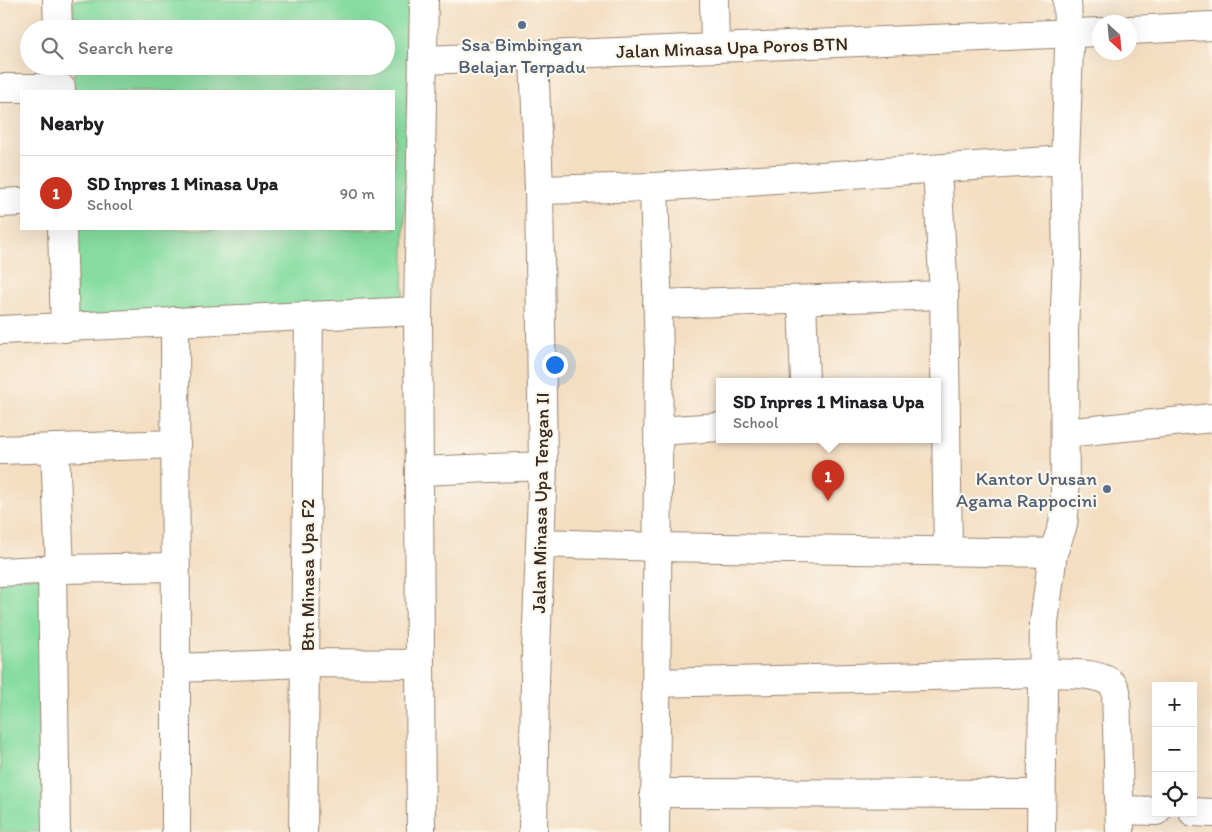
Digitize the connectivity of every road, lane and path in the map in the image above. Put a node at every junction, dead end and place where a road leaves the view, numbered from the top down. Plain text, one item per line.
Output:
1 (57, 0) edge
2 (424, 0) edge
3 (714, 0) edge
4 (1067, 0) edge
5 (58, 20) edge
6 (1212, 26) edge
7 (1137, 30) edge
8 (1092, 32) edge
9 (1068, 33) junction
10 (715, 48) junction
11 (534, 55) junction
12 (424, 60) junction
13 (60, 82) edge
14 (0, 88) edge
15 (1064, 160) junction
16 (938, 170) junction
17 (654, 187) junction
18 (539, 190) junction
19 (20, 202) edge
20 (0, 203) edge
21 (62, 230) edge
22 (944, 295) junction
23 (802, 300) junction
24 (657, 304) junction
25 (418, 311) junction
26 (309, 317) junction
27 (175, 321) junction
28 (65, 328) junction
29 (0, 330) edge
30 (806, 378) edge
31 (942, 411) edge
32 (1212, 418) edge
33 (716, 427) edge
34 (658, 432) junction
35 (1065, 433) junction
36 (176, 444) junction
37 (55, 448) junction
38 (0, 450) edge
39 (543, 466) junction
40 (420, 471) junction
41 (540, 543) junction
42 (657, 547) junction
43 (948, 550) junction
44 (1053, 553) junction
45 (175, 567) junction
46 (56, 569) junction
47 (0, 572) edge
48 (307, 663) junction
49 (418, 664) junction
50 (176, 668) junction
51 (1042, 673) junction
52 (656, 683) junction
53 (654, 793) junction
54 (1041, 794) junction
55 (1152, 812) edge
56 (1197, 812) edge
57 (1212, 812) edge
58 (1120, 821) edge
59 (56, 832) edge
60 (176, 832) edge
61 (303, 832) edge
62 (421, 832) edge
63 (533, 832) edge
64 (655, 832) edge
65 (1041, 832) edge

1 - 5 street
2 - 12 street
3 - 10 street
4 - 9 street
6 - 7 street
8 - 9 street, Jalan Minasa Upa Poros BTN
9 - 10 street, Jalan Minasa Upa Poros BTN
9 - 15 street
10 - 11 street, Jalan Minasa Upa Poros BTN
11 - 12 street, Jalan Minasa Upa Poros BTN
11 - 18 street, Jalan Minasa Upa Tengan II
12 - 25 street
13 - 14 street
15 - 16 street
15 - 35 street
16 - 17 street
16 - 22 street
17 - 18 street
17 - 24 street
18 - 39 street, Jalan Minasa Upa Tengan II
19 - 20 street
21 - 28 street
22 - 23 street
22 - 31 street
23 - 24 street
23 - 30 street
24 - 34 street
25 - 26 street
25 - 40 street
26 - 27 street
26 - 48 street, Btn Minasa Upa F2
27 - 28 street
27 - 36 street
28 - 29 street
31 - 43 street
32 - 35 street
33 - 34 street
34 - 42 street
35 - 44 street
36 - 37 street
36 - 45 street
37 - 38 street
37 - 46 street
39 - 40 street
39 - 41 street, Jalan Minasa Upa Tengan II
40 - 49 street
41 - 42 street
41 - 63 street, Jalan Minasa Upa Tengan II
42 - 43 street
42 - 52 street
43 - 44 street
44 - 51 street
45 - 46 street
45 - 50 street
46 - 47 street
46 - 59 street
48 - 49 street
48 - 50 street
48 - 61 street, Btn Minasa Upa F2
49 - 62 street
50 - 60 street
51 - 52 street
51 - 54 street
51 - 58 street
52 - 53 street
53 - 54 street
53 - 64 street
54 - 65 street
55 - 58 street
56 - 57 street

